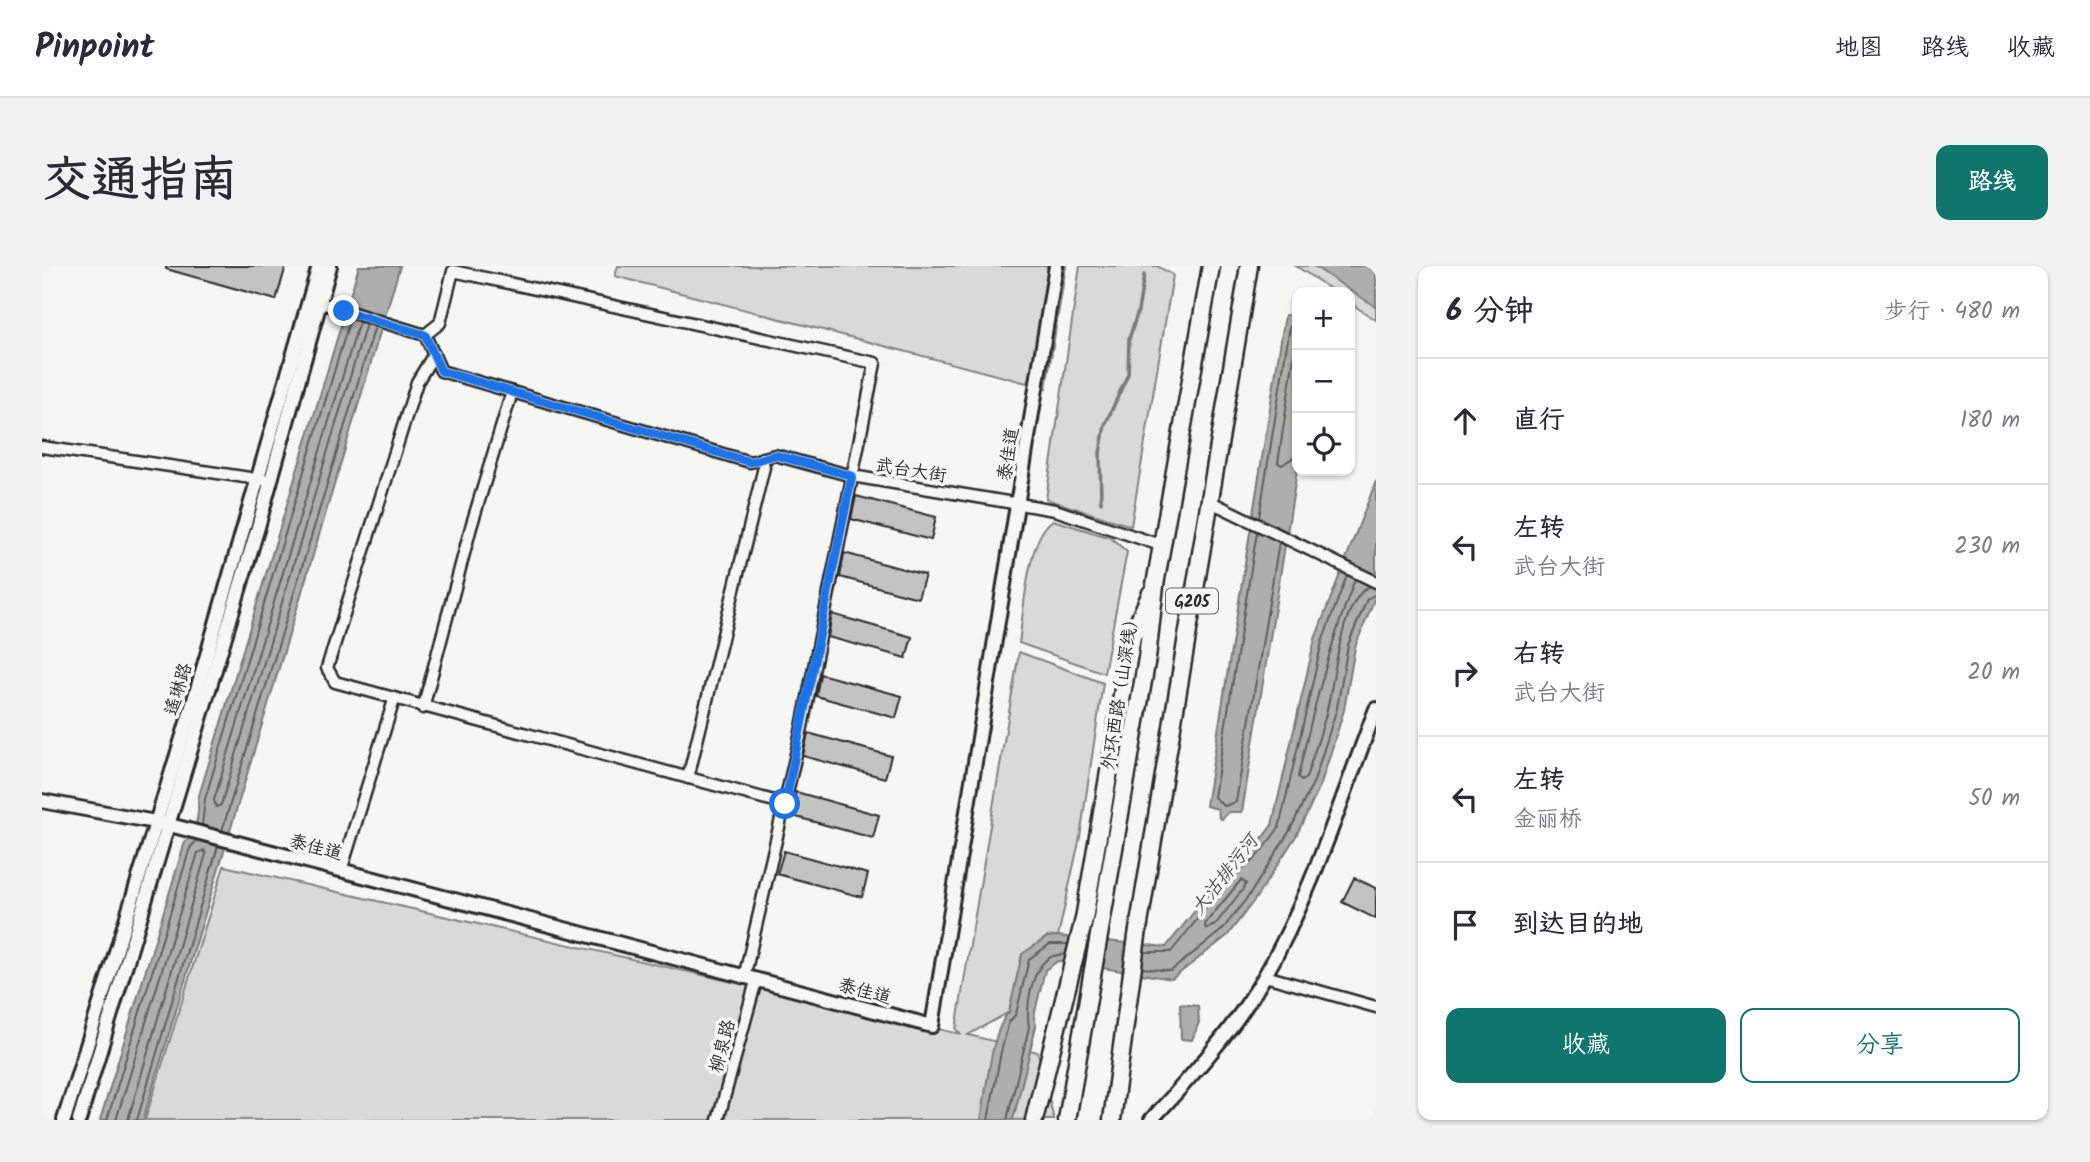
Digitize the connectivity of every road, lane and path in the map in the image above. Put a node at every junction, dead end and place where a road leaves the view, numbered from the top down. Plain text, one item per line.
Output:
1 (319, 266) edge
2 (330, 266) edge
3 (1056, 266) edge
4 (1211, 266) edge
5 (1249, 266) edge
6 (315, 301) junction
7 (425, 335) junction
8 (434, 354) junction
9 (512, 391) junction
10 (42, 447) edge
11 (762, 458) junction
12 (852, 476) junction
13 (265, 479) junction
14 (1209, 500) junction
15 (1018, 503) junction
16 (1163, 546) junction
17 (1376, 582) edge
18 (1155, 585) junction
19 (394, 700) junction
20 (423, 708) junction
21 (1376, 709) edge
22 (688, 778) junction
23 (42, 801) edge
24 (785, 804) junction
25 (167, 825) junction
26 (341, 871) junction
27 (1265, 976) junction
28 (750, 979) junction
29 (1376, 1007) edge
30 (64, 1120) edge
31 (79, 1120) edge
32 (718, 1120) edge
33 (1034, 1120) edge
34 (1067, 1120) edge
35 (1112, 1120) edge
36 (1151, 1120) edge

1 - 6 street, 遥琳路
2 - 6 street, 遥琳路
3 - 15 street, 泰佳道
4 - 16 highway, 外环西路（山深线） / G205
5 - 14 highway, G205
6 - 7 street
6 - 13 street, 遥琳路
7 - 8 street, 武台大街
7 - 12 street, 柳泉路
8 - 9 street, 武台大街
8 - 19 street
9 - 11 street, 武台大街
9 - 20 street
10 - 13 street
11 - 12 street, 武台大街
11 - 22 street
12 - 15 street, 武台大街
12 - 24 street, 柳泉路
13 - 25 street, 遥琳路
14 - 17 street
14 - 35 highway, G205
15 - 16 street, 武台大街
15 - 28 street, 泰佳道
16 - 18 highway, 外环西路（山深线） / G205
18 - 33 highway
18 - 34 highway, 外环西路（山深线） / G205
19 - 20 street
19 - 26 street
20 - 22 street
21 - 27 street
22 - 24 street
23 - 25 street, 泰佳道
24 - 28 street, 柳泉路
25 - 26 street, 泰佳道
25 - 30 street, 遥琳路
25 - 31 street, 遥琳路
26 - 28 street, 泰佳道
27 - 29 street
27 - 36 street
28 - 32 street, 柳泉路

